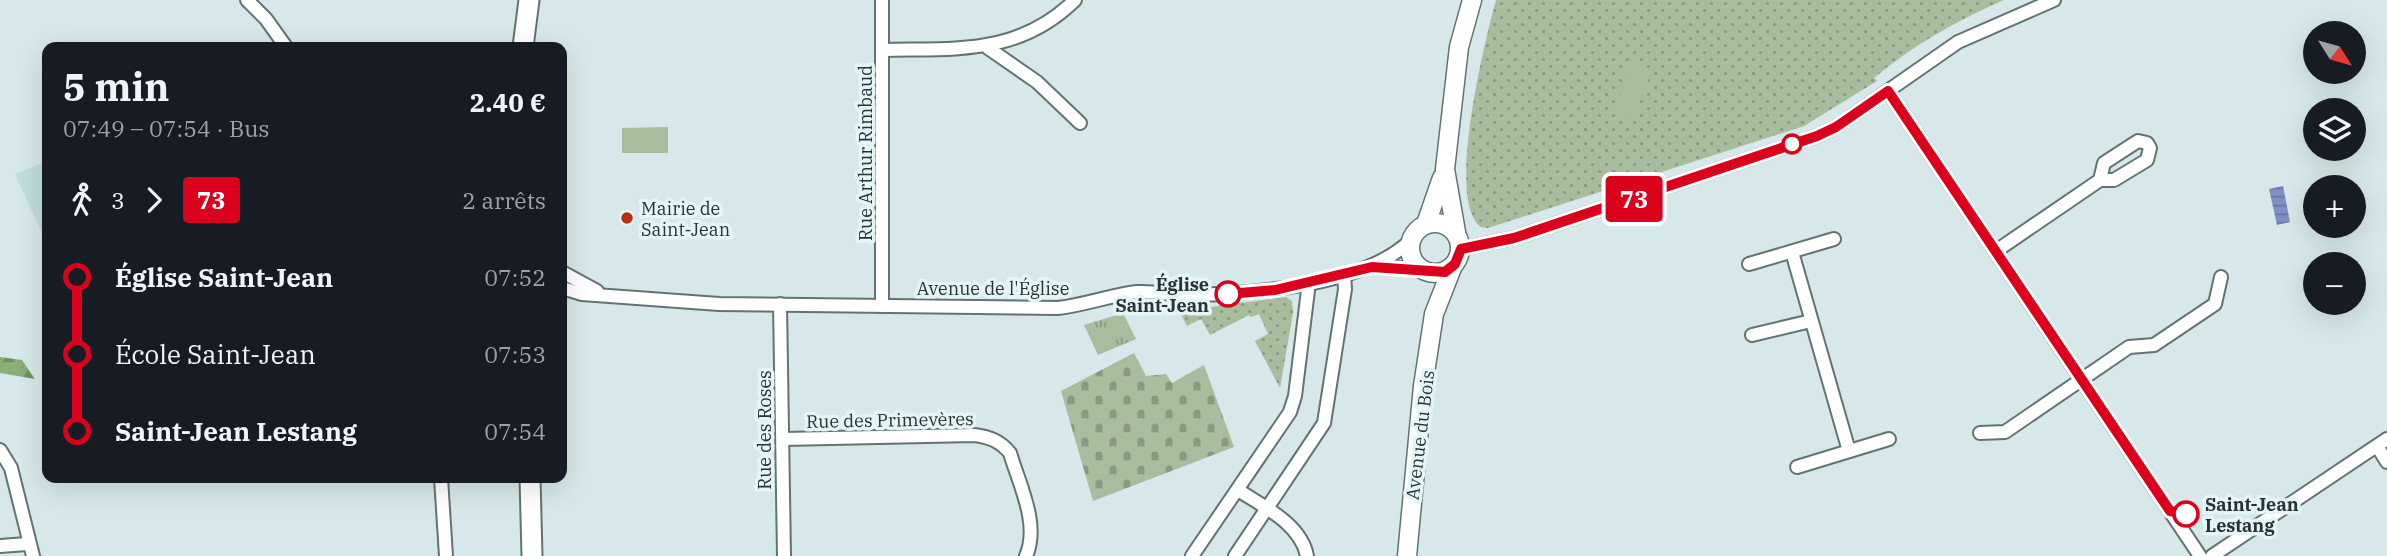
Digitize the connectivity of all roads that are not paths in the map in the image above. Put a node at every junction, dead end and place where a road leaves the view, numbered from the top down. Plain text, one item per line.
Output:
1 (247, 0) edge
2 (529, 0) edge
3 (882, 0) edge
4 (1075, 0) edge
5 (1472, 0) edge
6 (2054, 0) edge
7 (282, 42) edge
8 (524, 42) edge
9 (988, 48) junction
10 (883, 50) junction
11 (1888, 91) junction
12 (1080, 123) dead end
13 (1445, 169) junction
14 (2100, 180) dead end
15 (1426, 224) junction
16 (1834, 239) dead end
17 (1411, 240) junction
18 (1458, 241) junction
19 (1996, 251) junction
20 (1792, 252) junction
21 (1749, 264) dead end
22 (1372, 267) junction
23 (1452, 268) junction
24 (1421, 269) junction
25 (1344, 274) junction
26 (567, 275) edge
27 (2221, 277) dead end
28 (1309, 282) junction
29 (567, 290) edge
30 (611, 296) junction
31 (780, 304) junction
32 (882, 306) junction
33 (1434, 314) junction
34 (1811, 321) junction
35 (1752, 335) dead end
36 (2081, 380) junction
37 (1980, 433) dead end
38 (783, 439) junction
39 (1889, 439) dead end
40 (2382, 443) edge
41 (0, 450) edge
42 (1849, 451) junction
43 (2387, 462) edge
44 (1797, 467) dead end
45 (441, 483) edge
46 (530, 483) edge
47 (1238, 490) junction
48 (1267, 510) junction
49 (0, 546) edge
50 (30, 550) edge
51 (446, 556) edge
52 (533, 556) edge
53 (784, 556) edge
54 (1026, 556) edge
55 (1192, 556) edge
56 (1235, 556) edge
57 (1307, 556) edge
58 (1408, 556) edge
59 (2200, 556) edge
60 (2212, 556) edge

1 - 7 street
2 - 8 main road
3 - 10 street, Rue Arthur Rimbaud
4 - 9 street
5 - 13 street
6 - 11 street
9 - 10 street
9 - 12 street
10 - 32 street, Rue Arthur Rimbaud
11 - 18 street
11 - 19 street
13 - 15 street
13 - 18 street
14 - 19 street
15 - 17 street
15 - 18 street
16 - 20 street
17 - 22 street, Avenue de l'Église
17 - 24 street
18 - 23 street
19 - 36 street
20 - 21 street
20 - 34 street
22 - 24 street, Avenue de l'Église
22 - 25 street, Avenue de l'Église
23 - 24 street
23 - 33 street, Avenue du Bois
24 - 33 street, Avenue du Bois
25 - 28 street, Avenue de l'Église
25 - 48 street
26 - 30 street, Avenue de l'Église
27 - 36 street
28 - 32 street, Avenue de l'Église
28 - 47 street
29 - 30 street, Avenue de l'Église
30 - 31 street, Avenue de l'Église
31 - 32 street, Avenue de l'Église
31 - 38 street, Rue des Roses
33 - 58 street, Avenue du Bois
34 - 35 street
34 - 42 street
36 - 37 street
36 - 59 street
38 - 53 street, Rue des Roses
38 - 54 street, Rue des Primevères
39 - 42 street
40 - 43 street
40 - 60 street
41 - 50 street
42 - 44 street
45 - 51 street
46 - 52 main road
47 - 48 street
47 - 55 street
48 - 56 street
48 - 57 street
49 - 50 street

